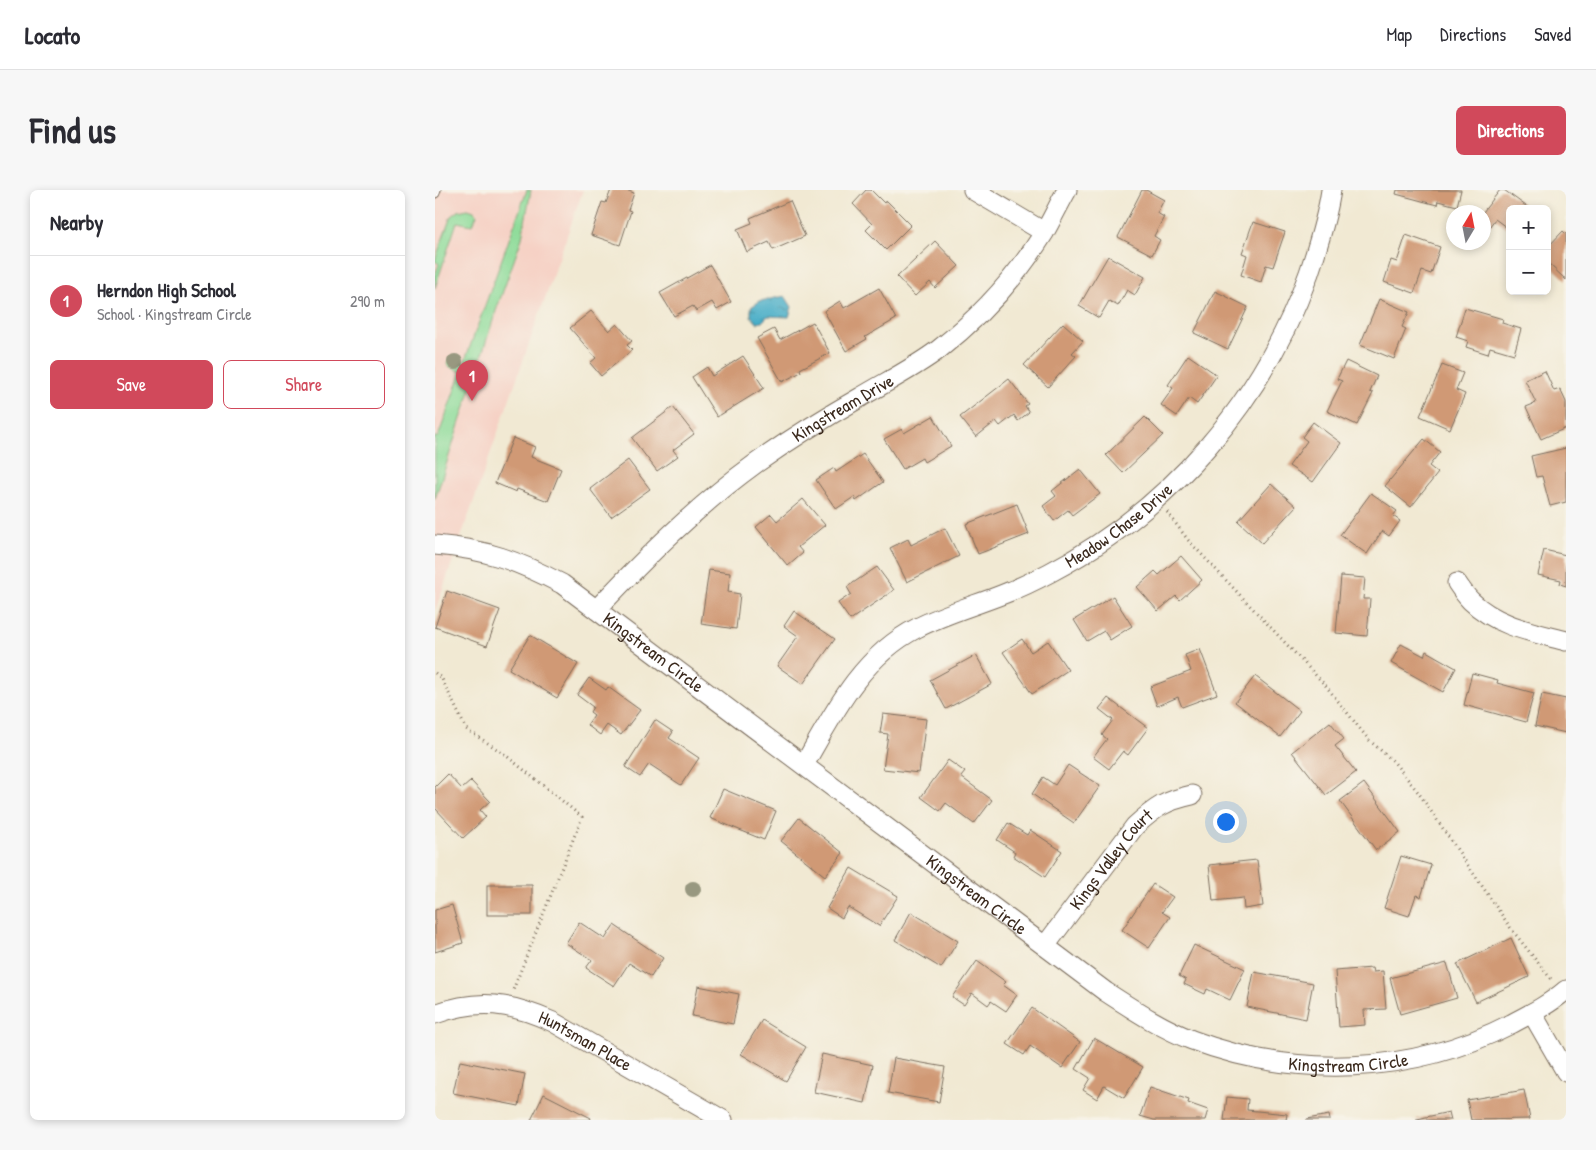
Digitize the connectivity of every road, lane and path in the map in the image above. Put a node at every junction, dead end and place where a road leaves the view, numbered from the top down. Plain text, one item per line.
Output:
1 (973, 190) edge
2 (1067, 190) edge
3 (1331, 190) edge
4 (1044, 232) junction
5 (1157, 498) junction
6 (435, 545) edge
7 (1457, 583) dead end
8 (597, 609) junction
9 (1566, 641) edge
10 (435, 673) edge
11 (804, 764) junction
12 (1192, 795) dead end
13 (1045, 946) junction
14 (1564, 992) edge
15 (507, 1006) junction
16 (1531, 1013) junction
17 (435, 1014) edge
18 (1566, 1072) edge
19 (723, 1120) edge

1 - 4 street
2 - 4 street, Kingstream Drive
3 - 5 street, Meadow Chase Drive
4 - 8 street, Kingstream Drive
5 - 11 street, Meadow Chase Drive
5 - 14 path
6 - 8 street, Kingstream Circle
7 - 9 street
8 - 11 street, Kingstream Circle
10 - 15 path
11 - 13 street, Kingstream Circle
12 - 13 street, Kings Valley Court
13 - 16 street, Kingstream Circle
14 - 16 street, Kingstream Circle
15 - 17 street, Huntsman Place
15 - 19 street, Huntsman Place
16 - 18 street

